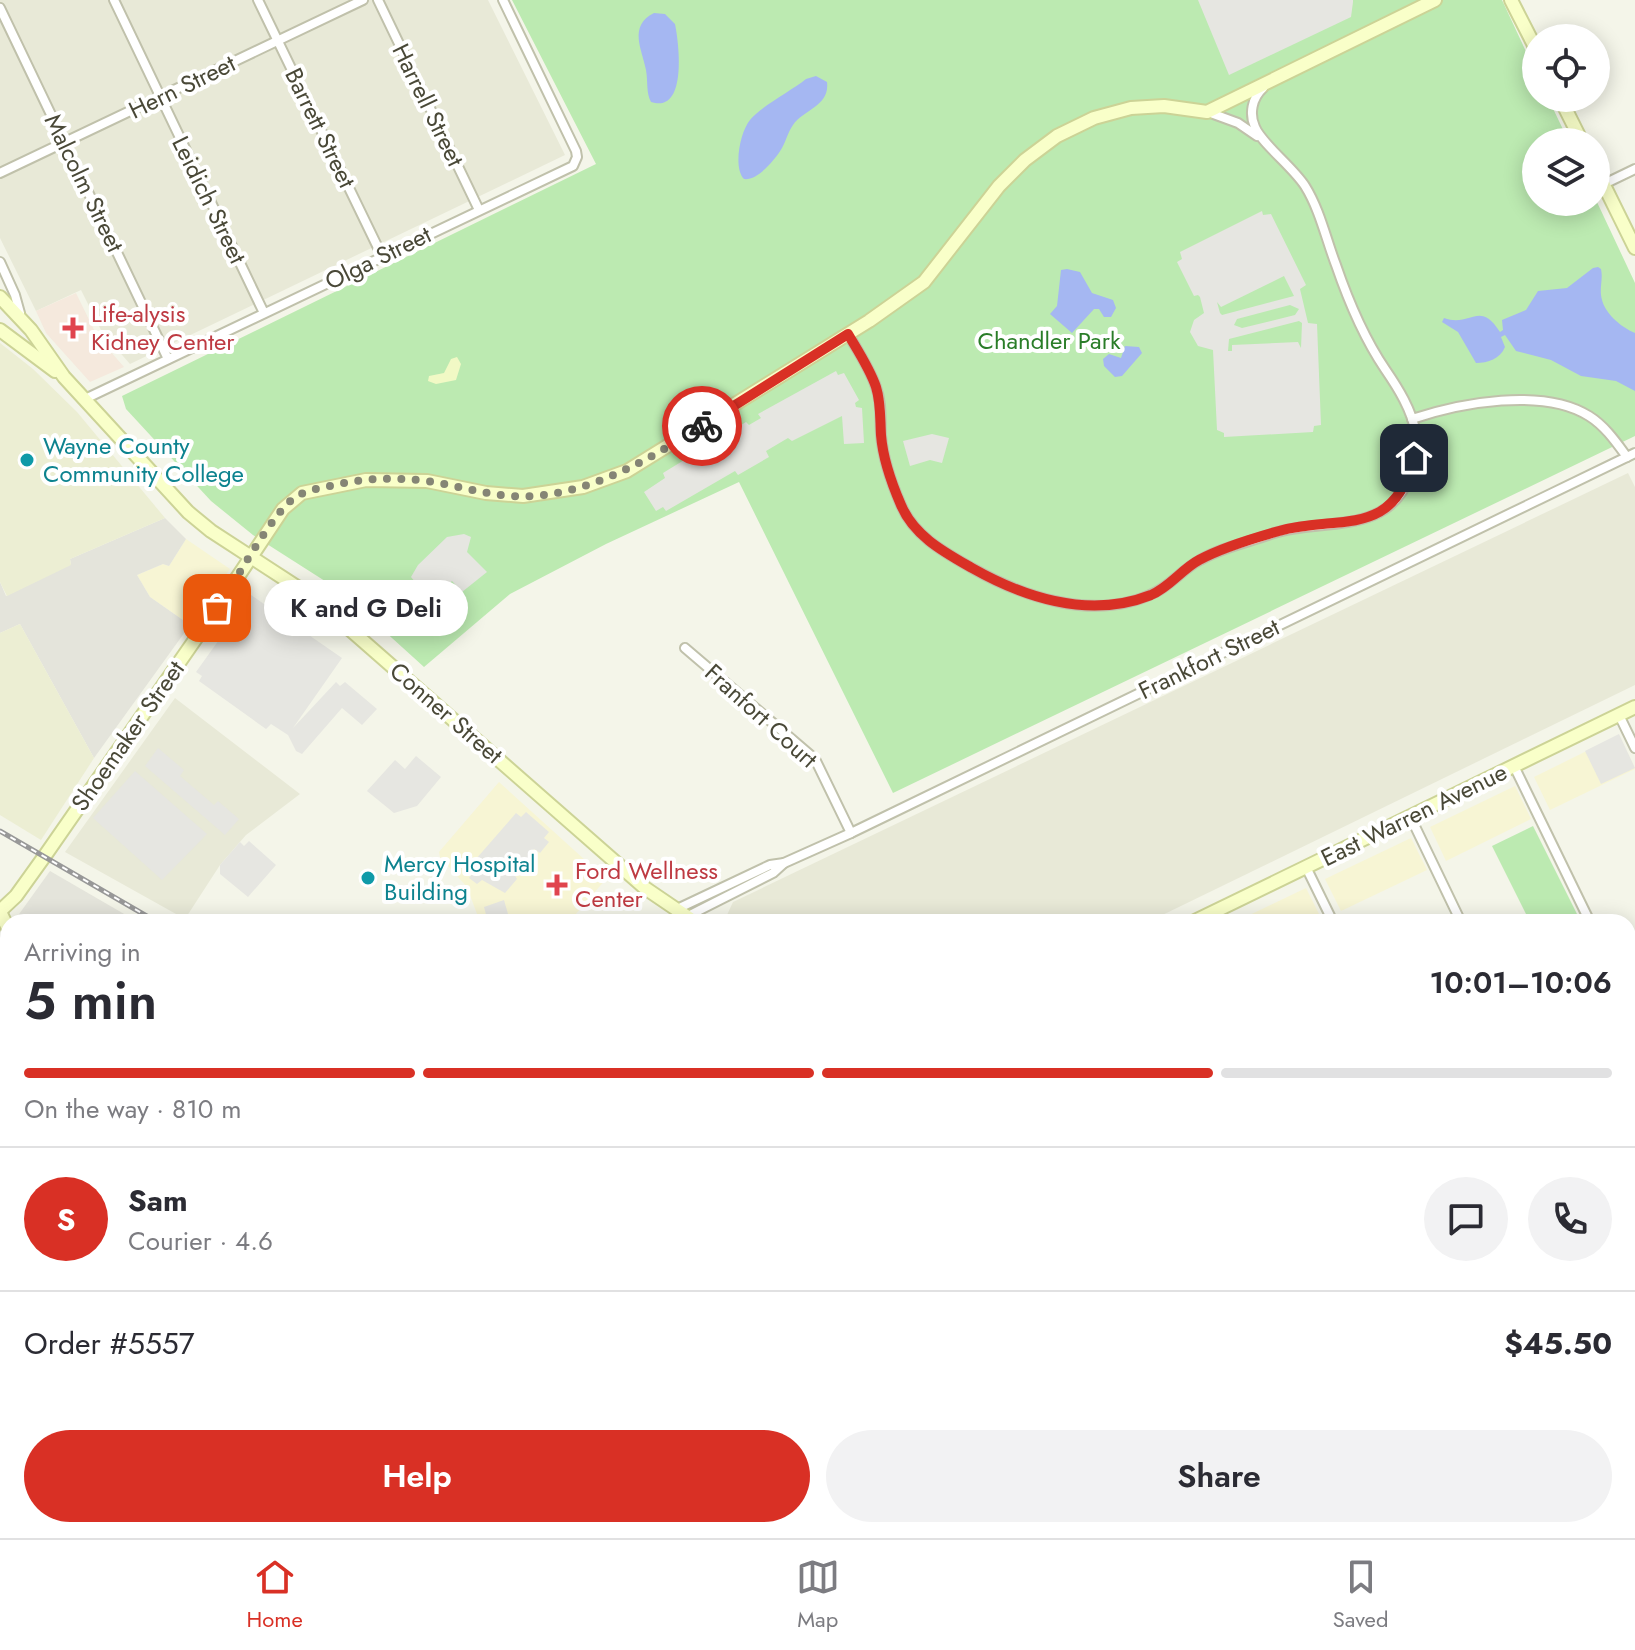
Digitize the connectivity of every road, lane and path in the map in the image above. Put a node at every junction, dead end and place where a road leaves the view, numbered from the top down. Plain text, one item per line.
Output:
1 (114, 0) edge
2 (258, 0) edge
3 (363, 0) edge
4 (378, 0) edge
5 (503, 0) edge
6 (1436, 0) edge
7 (1511, 0) edge
8 (0, 8) edge
9 (1523, 24) edge
10 (278, 41) junction
11 (1273, 80) junction
12 (160, 97) junction
13 (1207, 112) junction
14 (1264, 141) junction
15 (65, 143) junction
16 (1635, 169) edge
17 (0, 173) edge
18 (1610, 181) edge
19 (1610, 196) edge
20 (479, 210) junction
21 (1635, 248) edge
22 (382, 256) junction
23 (0, 262) edge
24 (0, 297) edge
25 (264, 313) junction
26 (0, 330) edge
27 (31, 330) junction
28 (848, 334) junction
29 (168, 359) junction
30 (64, 377) junction
31 (85, 399) junction
32 (1412, 419) junction
33 (1631, 455) edge
34 (251, 558) junction
35 (685, 648) dead end
36 (1635, 707) edge
37 (1619, 715) junction
38 (1635, 748) edge
39 (1514, 766) junction
40 (1410, 816) junction
41 (851, 833) junction
42 (1306, 867) junction
43 (0, 911) edge
44 (682, 914) edge
45 (689, 914) edge
46 (1213, 914) edge
47 (1329, 914) edge
48 (1457, 914) edge
49 (1586, 914) edge

1 - 12 street, Leidich Street
2 - 10 street, Barrett Street
3 - 10 street, Hern Street
4 - 20 street, Harrell Street
5 - 20 street, Olga Street
6 - 11 street
7 - 9 street
8 - 15 street, Malcolm Street
10 - 12 street, Hern Street
10 - 22 street, Barrett Street
11 - 13 street
11 - 14 street
12 - 15 street, Hern Street
12 - 25 street, Leidich Street
13 - 14 street
13 - 28 street, Shoemaker Street
14 - 32 street
15 - 17 street, Hern Street
15 - 29 street, Malcolm Street
16 - 18 street
19 - 21 street
20 - 22 street, Olga Street
22 - 25 street, Olga Street
23 - 27 street
24 - 27 street, Conner Street
25 - 29 street, Olga Street
26 - 30 street
27 - 30 street, Conner Street
28 - 32 street
28 - 34 street, Shoemaker Street
29 - 31 street, Olga Street
30 - 31 street, Conner Street
31 - 34 street, Conner Street
32 - 33 street
33 - 41 street, Frankfort Street
34 - 43 street, Shoemaker Street
34 - 44 street, Conner Street
35 - 41 street, Franfort Court
36 - 37 street, East Warren Avenue
37 - 38 street
37 - 39 street, East Warren Avenue
39 - 40 street, East Warren Avenue
39 - 49 street
40 - 42 street, East Warren Avenue
40 - 48 street
41 - 45 street, Frankfort Street
42 - 46 street, East Warren Avenue
42 - 47 street

